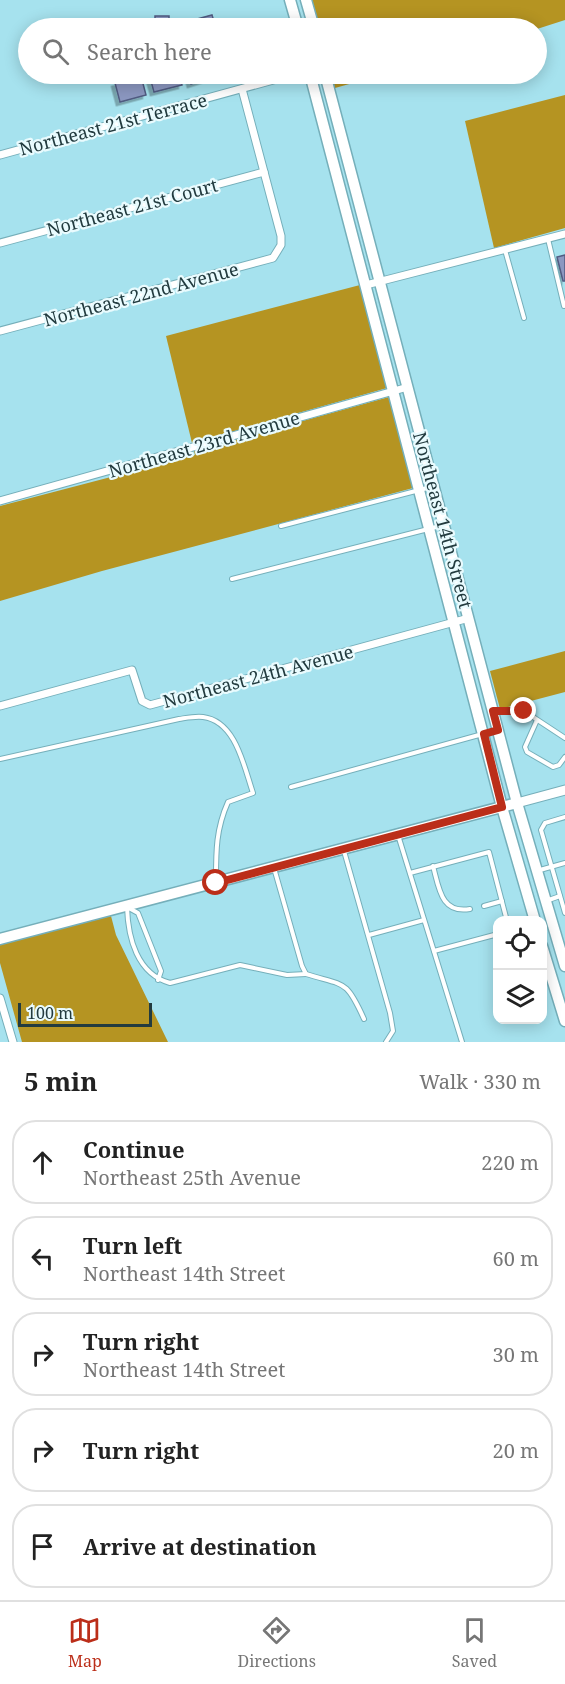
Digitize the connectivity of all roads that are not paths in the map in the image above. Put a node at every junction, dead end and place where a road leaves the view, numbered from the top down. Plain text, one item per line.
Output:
1 (291, 0) edge
2 (306, 0) edge
3 (296, 18) edge
4 (311, 18) edge
5 (260, 84) edge
6 (313, 84) edge
7 (328, 84) edge
8 (242, 89) junction
9 (0, 155) edge
10 (264, 172) junction
11 (565, 234) edge
12 (548, 239) junction
13 (0, 243) edge
14 (505, 250) junction
15 (380, 282) junction
16 (366, 285) junction
17 (564, 306) edge
18 (524, 318) dead end
19 (0, 331) edge
20 (408, 387) junction
21 (393, 391) junction
22 (434, 486) junction
23 (419, 490) junction
24 (0, 501) edge
25 (444, 525) junction
26 (281, 526) dead end
27 (429, 529) junction
28 (232, 579) dead end
29 (469, 618) junction
30 (454, 622) junction
31 (0, 706) edge
32 (493, 711) junction
33 (537, 720) junction
34 (498, 730) junction
35 (484, 734) junction
36 (565, 738) edge
37 (565, 757) edge
38 (0, 759) edge
39 (291, 787) dead end
40 (565, 790) edge
41 (517, 803) junction
42 (502, 807) junction
43 (565, 817) edge
44 (398, 834) junction
45 (344, 849) junction
46 (565, 863) edge
47 (433, 866) junction
48 (551, 867) junction
49 (273, 868) junction
50 (537, 871) junction
51 (410, 873) junction
52 (216, 883) junction
53 (560, 896) junction
54 (502, 901) junction
55 (546, 901) junction
56 (484, 906) dead end
57 (127, 907) junction
58 (470, 909) dead end
59 (565, 913) edge
60 (506, 916) edge
61 (534, 916) edge
62 (424, 920) junction
63 (369, 935) junction
64 (493, 935) edge
65 (0, 939) edge
66 (561, 940) edge
67 (434, 951) junction
68 (547, 960) edge
69 (565, 966) edge
70 (306, 974) junction
71 (158, 980) junction
72 (0, 998) edge
73 (364, 1019) dead end
74 (565, 1021) edge
75 (13, 1042) edge
76 (386, 1042) edge
77 (462, 1042) edge

1 - 3 main road
2 - 4 main road
5 - 8 street, Northeast 21st Terrace
6 - 16 main road, Northeast 14th Street
7 - 15 main road, Northeast 14th Street
8 - 9 street, Northeast 21st Terrace
8 - 10 street
10 - 13 street, Northeast 21st Court
10 - 19 street, Northeast 22nd Avenue
11 - 12 street
12 - 14 street
12 - 17 lane
14 - 15 street
14 - 18 lane
15 - 16 street
15 - 20 main road, Northeast 14th Street
16 - 21 main road, Northeast 14th Street
20 - 21 street, Northeast 23rd Avenue
20 - 22 main road, Northeast 14th Street
21 - 23 main road, Northeast 14th Street
21 - 24 street, Northeast 23rd Avenue
22 - 23 lane
22 - 25 main road, Northeast 14th Street
23 - 26 lane
23 - 27 main road, Northeast 14th Street
25 - 27 lane
25 - 29 main road, Northeast 14th Street
27 - 28 lane
27 - 30 main road, Northeast 14th Street
29 - 30 street, Northeast 24th Avenue
29 - 32 main road, Northeast 14th Street
30 - 31 street, Northeast 24th Avenue
30 - 35 main road, Northeast 14th Street
32 - 33 lane
32 - 34 main road, Northeast 14th Street
33 - 36 lane
33 - 37 lane
34 - 35 lane
34 - 41 main road, Northeast 14th Street
35 - 39 lane
35 - 42 main road, Northeast 14th Street
38 - 52 lane
40 - 41 street
41 - 42 main road
41 - 50 main road, Northeast 14th Street
42 - 44 main road
42 - 61 main road, Northeast 14th Street
43 - 48 lane
44 - 45 main road
44 - 51 lane
45 - 49 main road
45 - 63 lane
46 - 48 lane
47 - 51 lane
47 - 54 lane
47 - 58 lane
48 - 50 lane
48 - 53 lane
49 - 52 main road
49 - 70 lane
50 - 55 main road, Northeast 14th Street
51 - 62 lane
52 - 57 main road
53 - 55 lane
53 - 59 lane
54 - 56 lane
54 - 60 lane
55 - 66 main road, Northeast 14th Street
57 - 65 main road
57 - 71 lane
57 - 71 lane
62 - 63 lane
62 - 67 lane
63 - 76 lane
64 - 67 lane
66 - 69 main road, Northeast 14th Street
67 - 77 lane
68 - 74 main road
70 - 71 lane
70 - 73 lane
72 - 75 street

